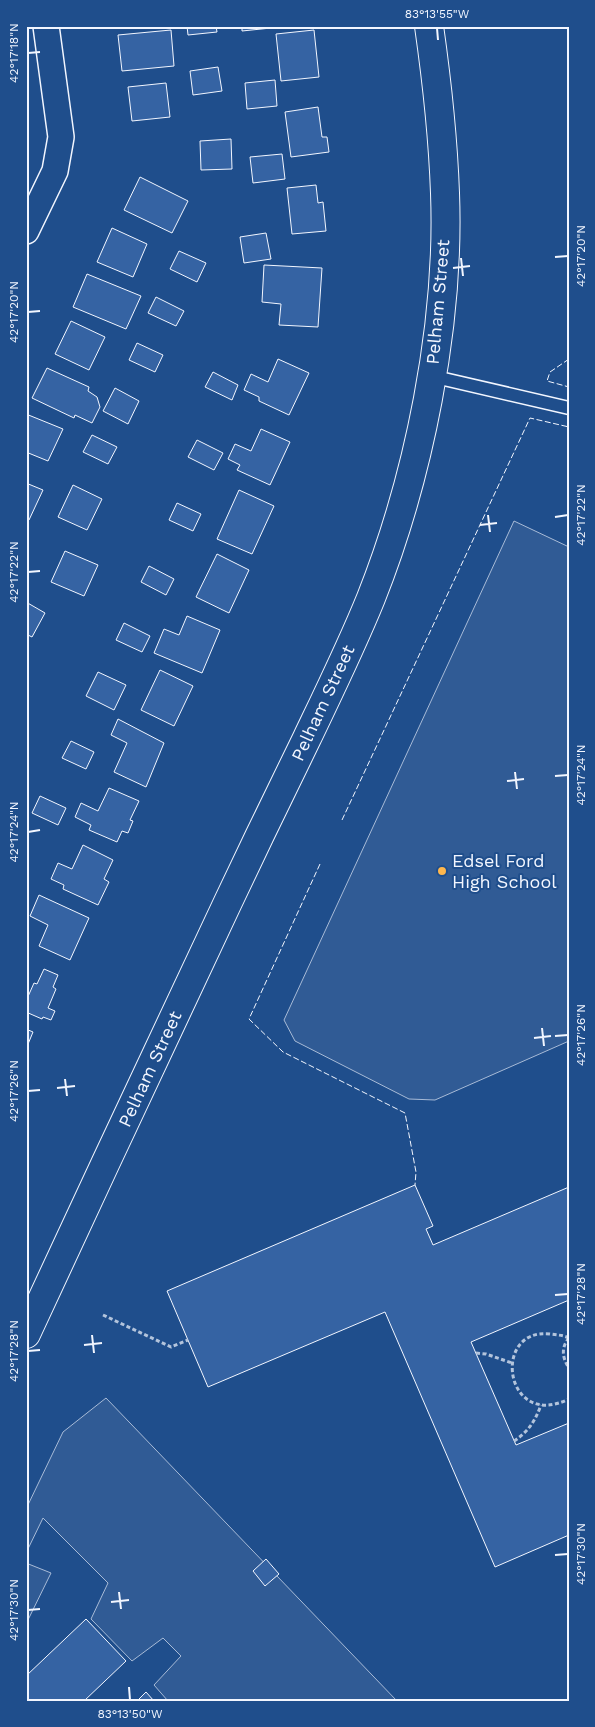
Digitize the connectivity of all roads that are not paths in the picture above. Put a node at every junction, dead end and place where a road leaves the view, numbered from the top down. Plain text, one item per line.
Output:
1 (46, 26) edge
2 (429, 26) edge
3 (26, 231) edge
4 (431, 376) junction
5 (569, 408) edge
6 (26, 1334) edge

1 - 3 street
2 - 4 street, Pelham Street
4 - 5 lane
4 - 6 street, Pelham Street

